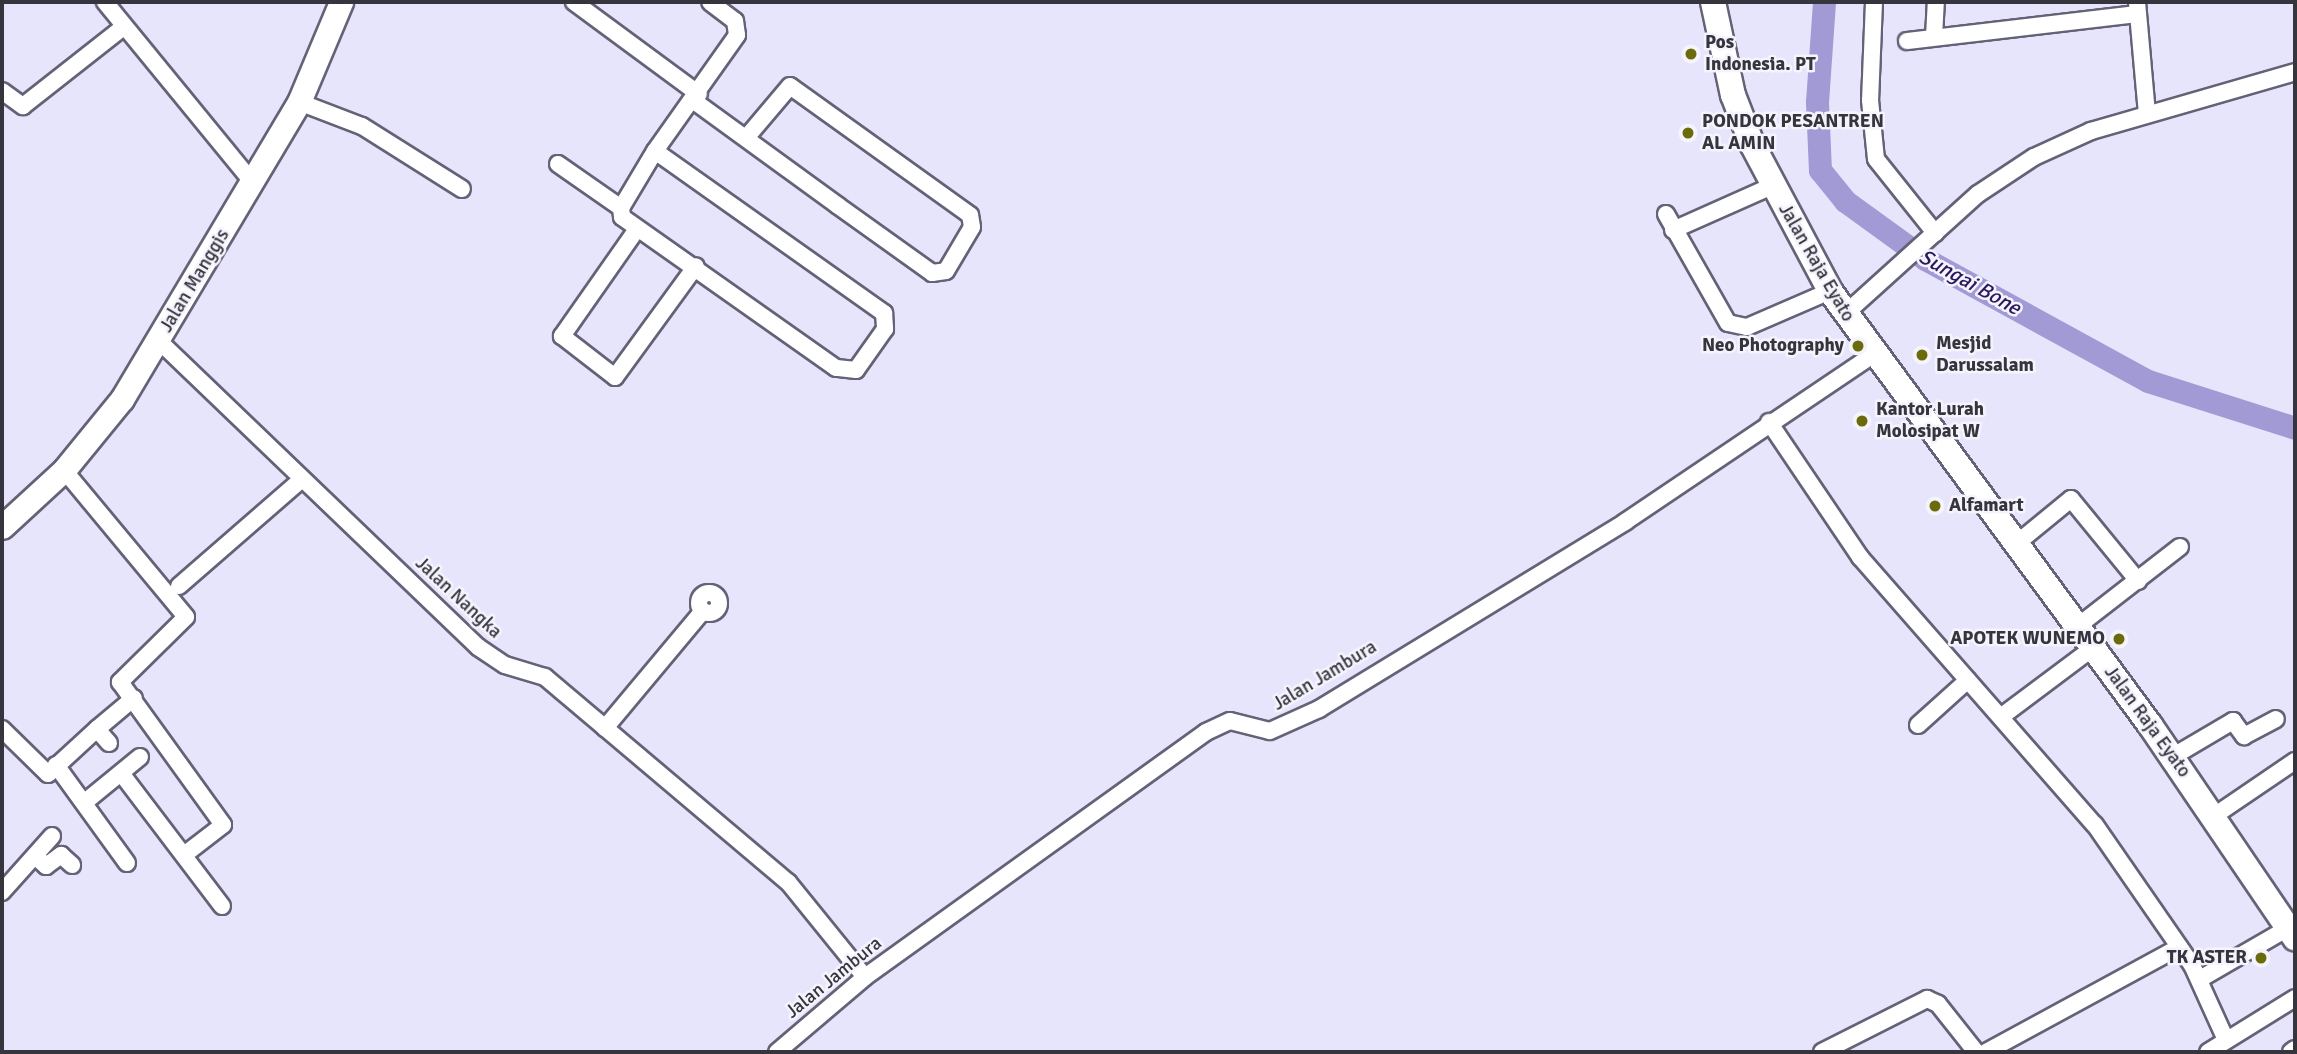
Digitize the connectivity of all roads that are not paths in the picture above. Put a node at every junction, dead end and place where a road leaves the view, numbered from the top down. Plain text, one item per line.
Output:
1 (104, 2) edge
2 (341, 2) edge
3 (574, 2) edge
4 (710, 2) edge
5 (1713, 2) edge
6 (1874, 2) edge
7 (1936, 2) edge
8 (2137, 8) edge
9 (121, 29) junction
10 (1934, 37) junction
11 (1907, 41) dead end
12 (2295, 72) edge
13 (2, 91) edge
14 (697, 97) junction
15 (299, 102) junction
16 (2147, 113) junction
17 (746, 138) junction
18 (655, 151) junction
19 (558, 164) dead end
20 (253, 183) junction
21 (1772, 186) junction
22 (462, 189) dead end
23 (621, 208) junction
24 (1666, 214) dead end
25 (636, 229) junction
26 (1673, 230) junction
27 (1934, 234) junction
28 (696, 266) junction
29 (1830, 291) junction
30 (1845, 314) junction
31 (159, 341) junction
32 (1873, 355) junction
33 (1769, 422) junction
34 (64, 470) junction
35 (302, 479) junction
36 (2, 527) edge
37 (2015, 544) junction
38 (2180, 547) dead end
39 (2138, 581) junction
40 (179, 586) dead end
41 (703, 611) dead end
42 (2078, 626) junction
43 (2093, 648) junction
44 (1968, 680) junction
45 (134, 698) junction
46 (2001, 716) junction
47 (2276, 719) dead end
48 (1918, 724) dead end
49 (604, 728) junction
50 (2, 729) edge
51 (97, 729) junction
52 (109, 743) dead end
53 (140, 757) dead end
54 (2172, 757) junction
55 (2295, 761) edge
56 (57, 765) junction
57 (121, 773) junction
58 (85, 802) junction
59 (2214, 816) junction
60 (52, 836) dead end
61 (184, 855) junction
62 (35, 856) junction
63 (127, 863) dead end
64 (72, 864) dead end
65 (2, 892) edge
66 (222, 906) dead end
67 (2292, 933) edge
68 (2179, 947) junction
69 (865, 977) junction
70 (2200, 979) junction
71 (2295, 998) edge
72 (2219, 1047) edge
73 (2295, 1049) edge
74 (777, 1052) edge
75 (1822, 1052) edge
76 (1976, 1052) edge
77 (1986, 1052) edge
78 (2291, 1052) edge

1 - 9 street
2 - 15 street, Jalan Manggis
3 - 14 street
4 - 14 street
5 - 21 main road, Jalan Raja Eyato
6 - 27 street
7 - 10 street
8 - 10 street
8 - 16 street
9 - 13 street
9 - 20 street
10 - 11 street
12 - 16 street
14 - 17 street
14 - 18 street
15 - 20 street, Jalan Manggis
15 - 22 street
16 - 27 street
17 - 17 street
18 - 23 street
18 - 28 street
19 - 23 street
20 - 31 street, Jalan Manggis
21 - 26 street
21 - 29 main road, Jalan Raja Eyato
23 - 25 street
24 - 26 street
25 - 28 street
25 - 28 street
26 - 29 street
27 - 30 street
29 - 30 main road, Jalan Raja Eyato
30 - 32 main road, Jalan Raja Eyato
31 - 34 street, Jalan Manggis
31 - 35 street, Jalan Nangka
32 - 33 street, Jalan Jambura
32 - 37 main road, Jalan Raja Eyato
33 - 44 street
33 - 69 street, Jalan Jambura
34 - 36 street, Jalan Manggis
34 - 45 street
35 - 40 street
35 - 49 street, Jalan Nangka
37 - 39 street
37 - 42 main road, Jalan Raja Eyato
38 - 39 street
39 - 42 street
41 - 49 street
42 - 43 main road, Jalan Raja Eyato
43 - 46 street
43 - 54 main road, Jalan Raja Eyato
44 - 46 street
44 - 48 street
45 - 51 street
45 - 61 street
46 - 68 street
47 - 54 street
49 - 69 street, Jalan Nangka
50 - 56 street
51 - 52 street
51 - 56 street
53 - 57 street
54 - 59 main road, Jalan Raja Eyato
55 - 59 street
56 - 58 street
57 - 58 street
57 - 61 street
58 - 63 street
59 - 67 main road, Jalan Raja Eyato
60 - 62 street
61 - 66 street
62 - 64 street
62 - 65 street
67 - 70 street
68 - 70 street
68 - 77 street
69 - 74 street, Jalan Jambura
70 - 72 street
71 - 72 street
73 - 78 street
75 - 76 street

